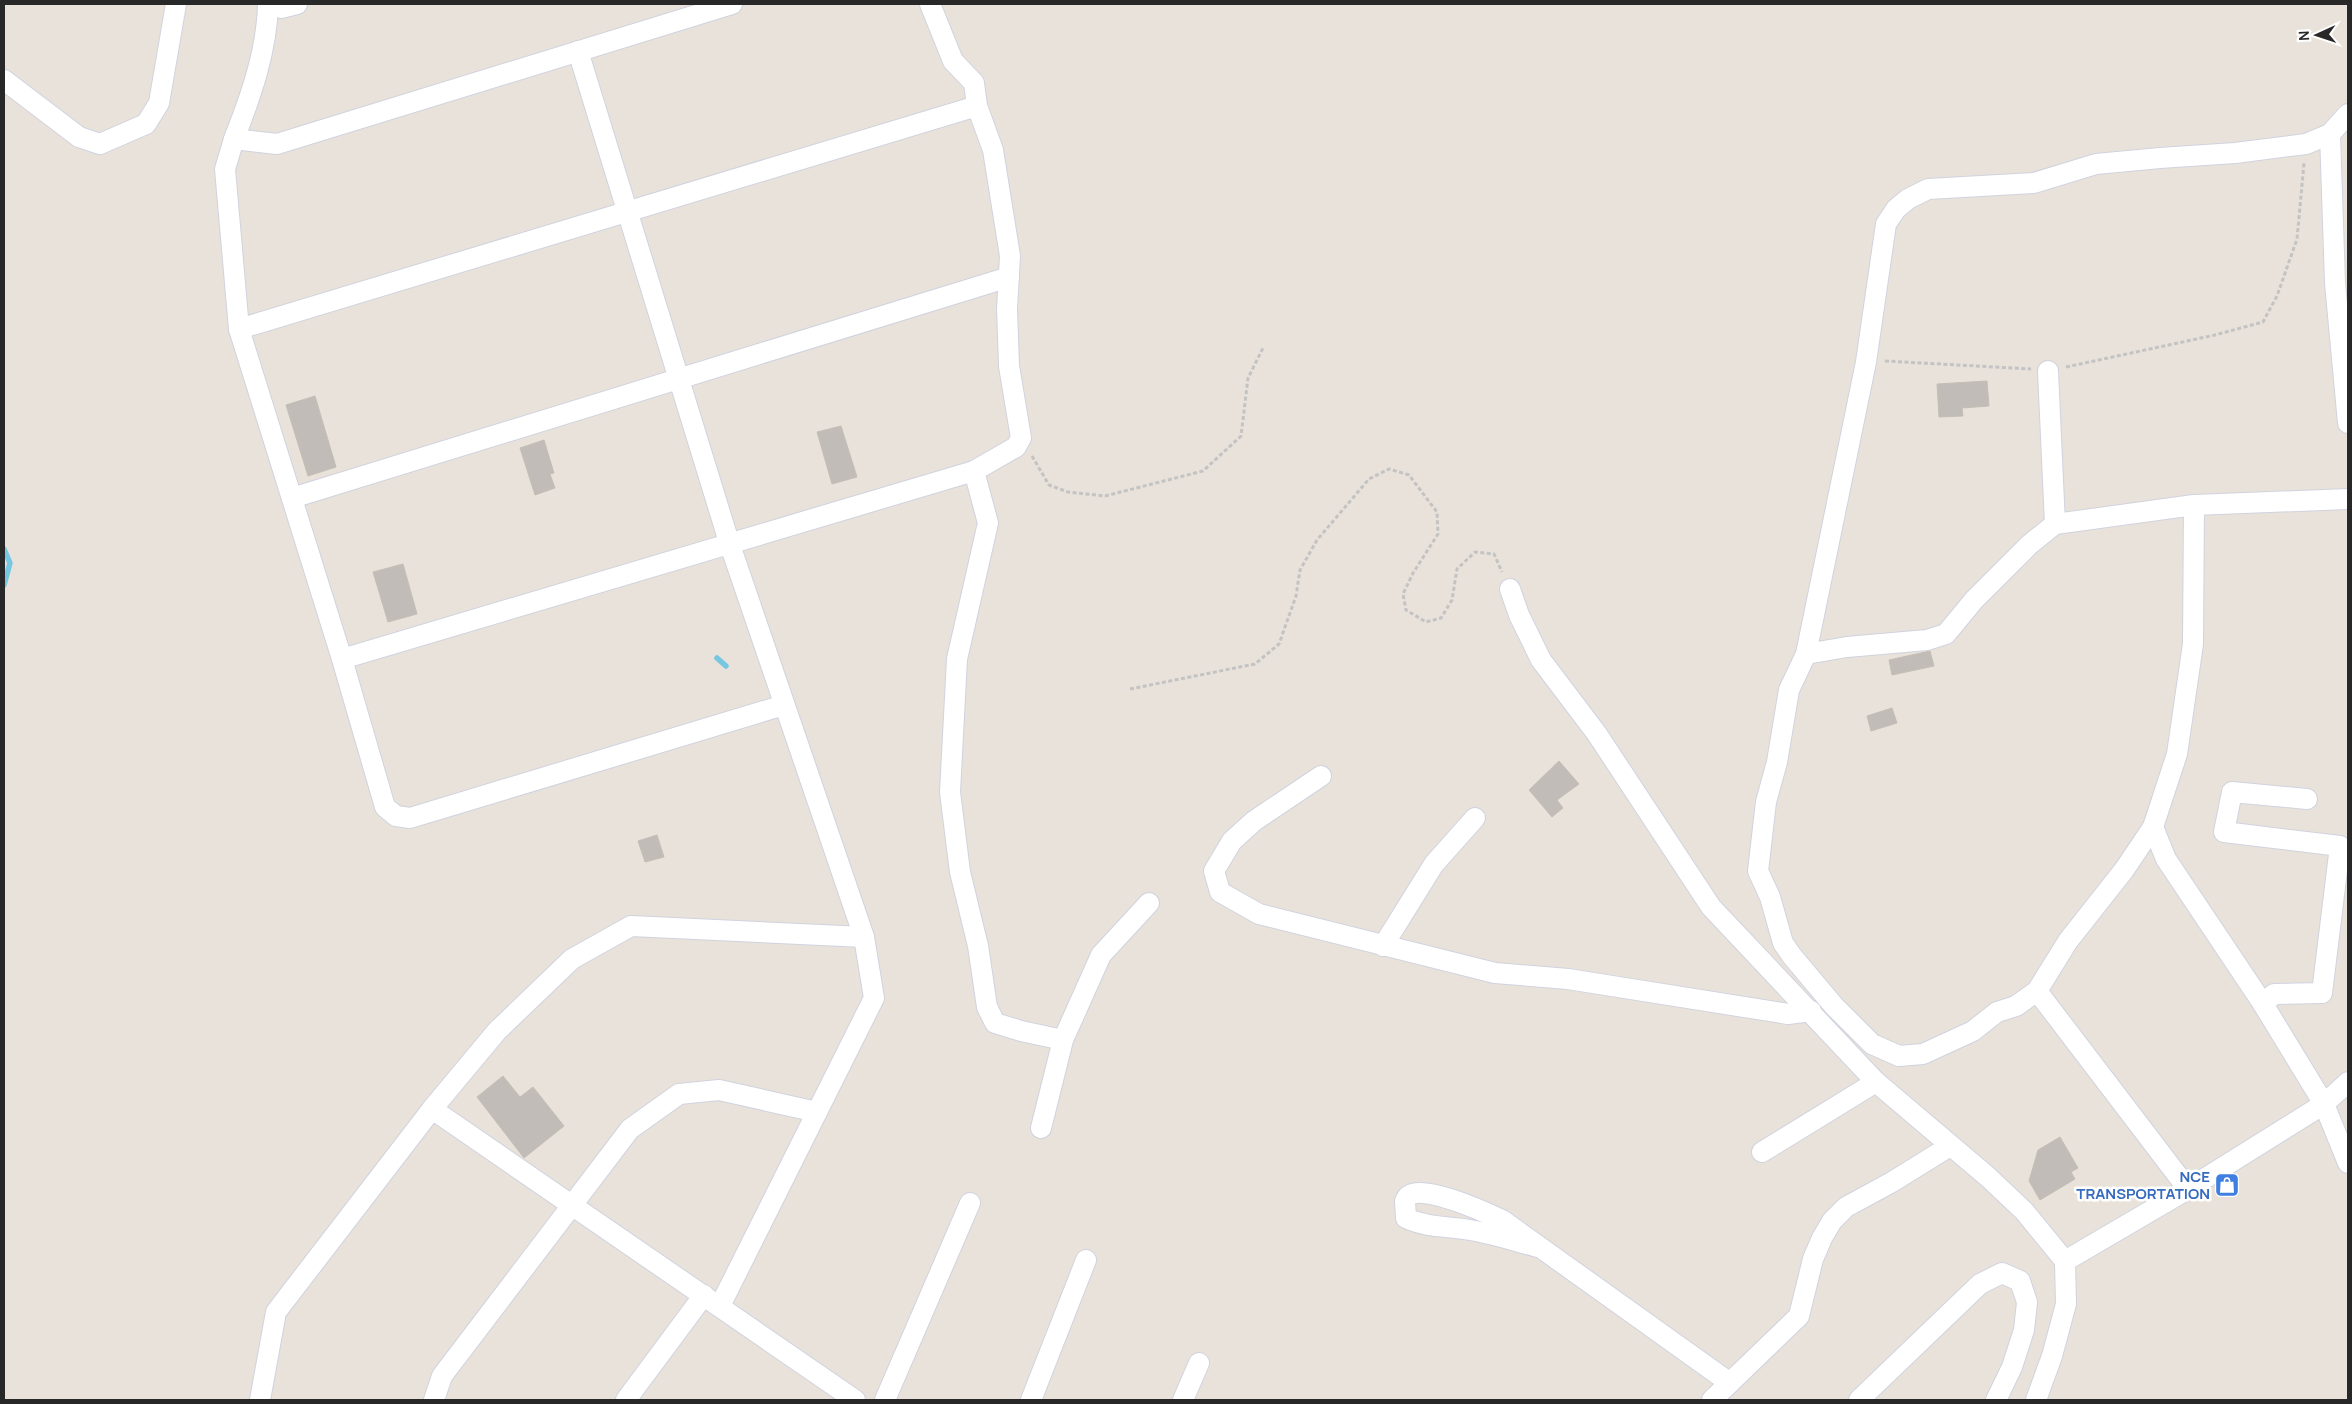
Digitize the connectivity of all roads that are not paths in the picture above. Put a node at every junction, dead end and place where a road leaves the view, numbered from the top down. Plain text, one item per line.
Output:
1 (176, 4) edge
2 (732, 4) edge
3 (930, 4) edge
4 (279, 6) edge
5 (578, 51) junction
6 (4, 80) edge
7 (978, 106) junction
8 (2348, 114) edge
9 (2330, 134) junction
10 (234, 139) junction
11 (627, 212) junction
12 (1009, 276) junction
13 (240, 329) junction
14 (2048, 371) road end
15 (678, 379) junction
16 (2348, 423) edge
17 (974, 471) junction
18 (292, 498) junction
19 (2348, 499) edge
20 (2194, 505) junction
21 (2056, 524) junction
22 (729, 542) junction
23 (1510, 589) road end
24 (1806, 654) junction
25 (342, 660) junction
26 (784, 705) junction
27 (1321, 776) dead end
28 (2307, 799) dead end
29 (1475, 818) dead end
30 (2153, 827) junction
31 (1149, 903) dead end
32 (864, 937) junction
33 (1383, 946) junction
34 (2036, 992) junction
35 (2263, 1004) junction
36 (1811, 1011) junction
37 (1064, 1040) junction
38 (1876, 1082) junction
39 (2348, 1082) edge
40 (2324, 1104) junction
41 (432, 1109) junction
42 (817, 1112) junction
43 (1041, 1128) dead end
44 (1950, 1146) junction
45 (1762, 1152) dead end
46 (2348, 1163) edge
47 (2188, 1188) junction
48 (970, 1203) dead end
49 (571, 1205) junction
50 (1538, 1247) junction
51 (1086, 1260) dead end
52 (2065, 1261) junction
53 (704, 1295) junction
54 (720, 1306) junction
55 (1199, 1363) dead end
56 (1730, 1383) junction
57 (1995, 1398) edge
58 (260, 1400) edge
59 (434, 1400) edge
60 (626, 1400) edge
61 (855, 1400) edge
62 (885, 1400) edge
63 (1031, 1400) edge
64 (1184, 1400) edge
65 (1712, 1400) edge
66 (1859, 1400) edge
67 (2036, 1400) edge

1 - 6 street
2 - 5 street
3 - 7 street
4 - 10 street
5 - 10 street
5 - 11 street
7 - 11 street
7 - 12 street
8 - 9 street
9 - 16 street
9 - 24 street
10 - 13 street
11 - 13 street
11 - 15 street
12 - 15 street
12 - 17 street
13 - 18 street
14 - 21 street
15 - 18 street
15 - 22 street
17 - 22 street
17 - 37 street
18 - 25 street
19 - 20 street
20 - 21 street
20 - 30 street
21 - 24 street
22 - 25 street
22 - 26 street
23 - 36 street
24 - 34 street
25 - 26 street
26 - 32 street
27 - 33 street
28 - 35 street
29 - 33 street
30 - 34 street
30 - 35 street
31 - 37 street
32 - 41 street
32 - 42 street
33 - 36 street
34 - 47 street
35 - 40 street
36 - 38 street
37 - 43 street
38 - 44 street
38 - 45 street
39 - 40 street
40 - 46 street
40 - 47 street
41 - 49 street
41 - 58 street
42 - 49 street
42 - 54 street
44 - 52 street
44 - 56 street
47 - 52 street
48 - 62 street
49 - 53 street
49 - 59 street
50 - 50 street
50 - 56 street
51 - 63 street
52 - 67 street
53 - 54 street
53 - 60 street
54 - 61 street
55 - 64 street
56 - 65 street
57 - 66 street

